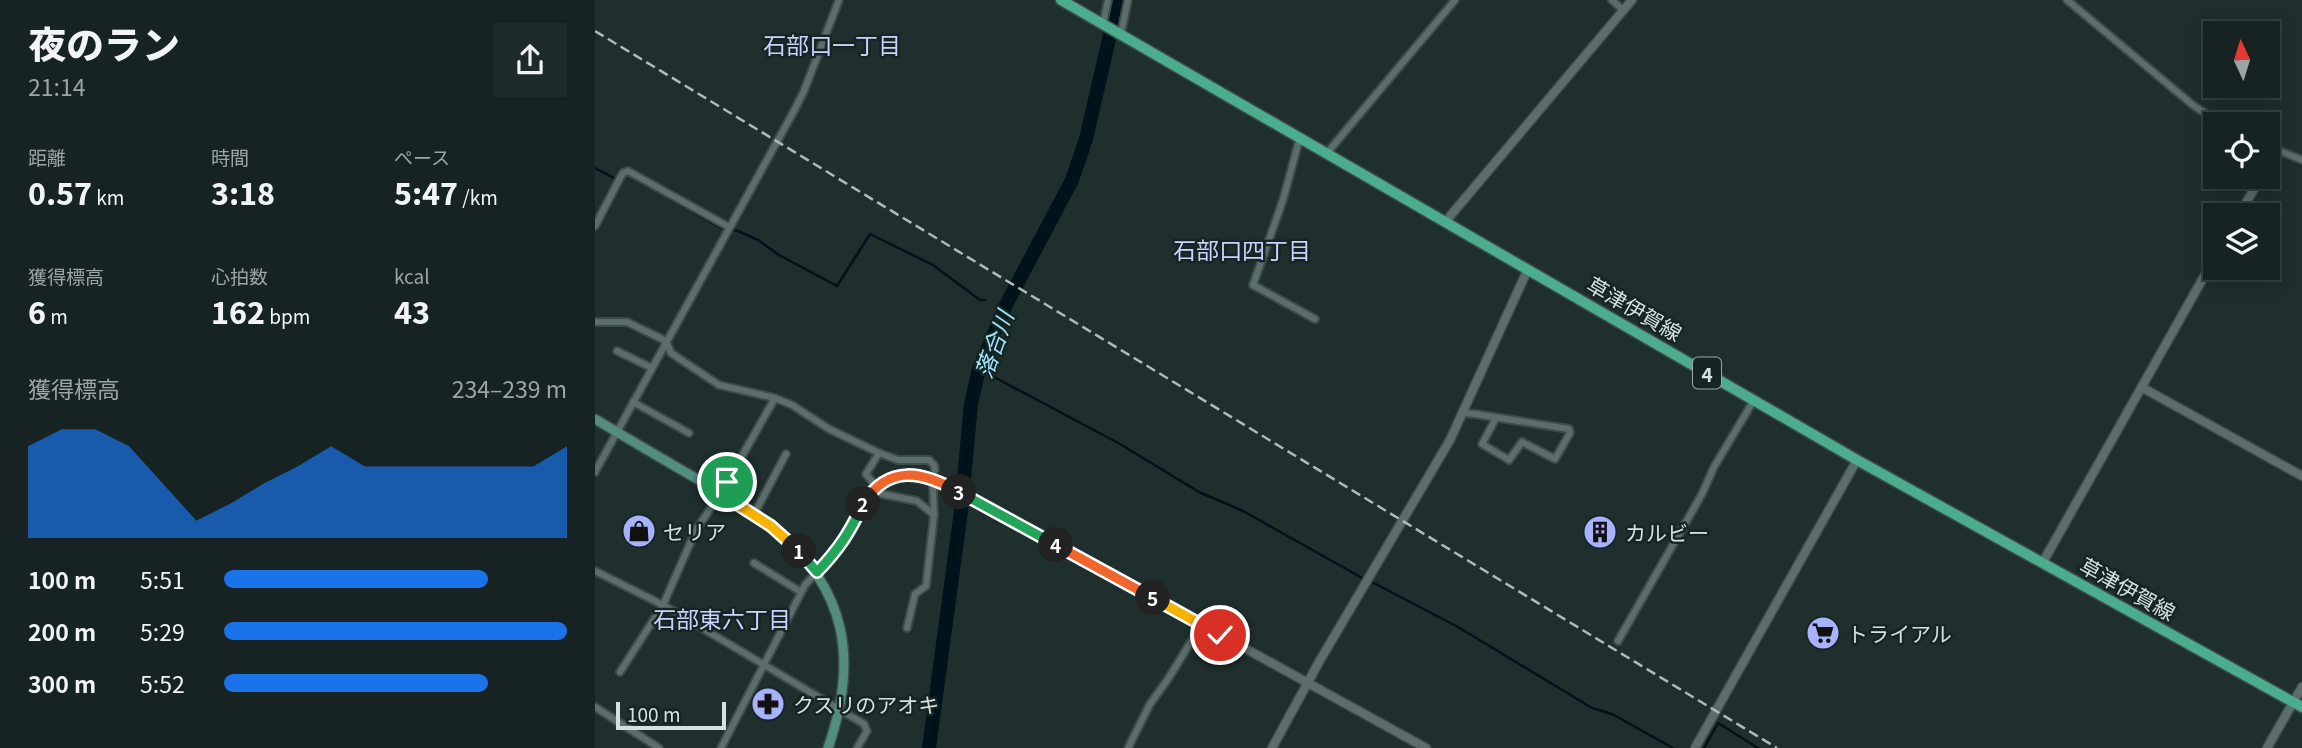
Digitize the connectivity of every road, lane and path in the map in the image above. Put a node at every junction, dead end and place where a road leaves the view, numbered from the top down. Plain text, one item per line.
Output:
1 (839, 0) edge
2 (1061, 0) edge
3 (1108, 0) edge
4 (1128, 0) edge
5 (1455, 0) edge
6 (1612, 0) edge
7 (1632, 0) edge
8 (2067, 0) edge
9 (1623, 10) junction
10 (1104, 25) junction
11 (1119, 33) junction
12 (2203, 112) edge
13 (1300, 137) junction
14 (2280, 151) edge
15 (1327, 153) junction
16 (2302, 160) edge
17 (1446, 222) junction
18 (595, 226) edge
19 (729, 227) junction
20 (1528, 269) junction
21 (2203, 279) edge
22 (1315, 319) dead end
23 (595, 322) edge
24 (666, 341) junction
25 (617, 351) dead end
26 (652, 368) junction
27 (2143, 388) junction
28 (775, 398) junction
29 (1754, 400) junction
30 (633, 402) junction
31 (1463, 413) junction
32 (1496, 418) junction
33 (595, 419) edge
34 (617, 432) junction
35 (689, 433) dead end
36 (879, 453) junction
37 (786, 454) dead end
38 (1857, 460) junction
39 (935, 470) dead end
40 (595, 472) edge
41 (2302, 476) edge
42 (877, 488) junction
43 (933, 488) dead end
44 (721, 494) junction
45 (754, 514) junction
46 (934, 516) junction
47 (2043, 562) junction
48 (754, 563) dead end
49 (595, 571) edge
50 (817, 572) junction
51 (801, 592) junction
52 (663, 605) junction
53 (1202, 624) junction
54 (907, 628) dead end
55 (1618, 641) dead end
56 (763, 663) junction
57 (620, 672) dead end
58 (1306, 684) junction
59 (2302, 687) edge
60 (2298, 705) edge
61 (595, 707) edge
62 (840, 708) junction
63 (659, 748) edge
64 (721, 748) edge
65 (828, 748) edge
66 (857, 748) edge
67 (1128, 748) edge
68 (1272, 748) edge
69 (1426, 748) edge
70 (1695, 748) edge
71 (2267, 748) edge

1 - 19 street
2 - 10 main road, 草津伊賀線 / 4
3 - 10 street
4 - 11 street
5 - 15 street
6 - 9 street
7 - 9 street
8 - 12 street
9 - 17 street
10 - 11 main road, 草津伊賀線 / 4
11 - 13 main road, 草津伊賀線 / 4
13 - 15 main road, 草津伊賀線 / 4
13 - 22 street
14 - 16 street
15 - 17 main road, 草津伊賀線 / 4
17 - 20 main road, 草津伊賀線 / 4
18 - 19 street
19 - 24 street
20 - 29 main road, 草津伊賀線 / 4
20 - 31 street
21 - 27 street
23 - 24 street
24 - 26 street
24 - 28 street
25 - 26 street
26 - 30 street
27 - 41 street
27 - 47 street
28 - 36 street
28 - 44 street
29 - 38 main road, 草津伊賀線 / 4
29 - 55 street
30 - 34 street
30 - 35 street
31 - 32 street
31 - 58 street
32 - 32 street
33 - 34 main road
34 - 40 street
34 - 44 main road
36 - 39 street
36 - 42 street
37 - 45 street
38 - 47 main road, 草津伊賀線 / 4
38 - 70 street
42 - 46 street
42 - 50 street
42 - 53 street
43 - 46 street
44 - 45 main road
44 - 52 street
45 - 50 main road
46 - 54 street
47 - 60 main road, 草津伊賀線 / 4
48 - 51 street
49 - 52 street
50 - 51 street
50 - 62 main road
51 - 56 street
52 - 56 street
52 - 57 street
53 - 58 street
53 - 67 street
56 - 62 street
56 - 64 street
58 - 68 street
58 - 69 street
59 - 60 street
60 - 71 street
61 - 63 street
62 - 65 main road
62 - 66 street

